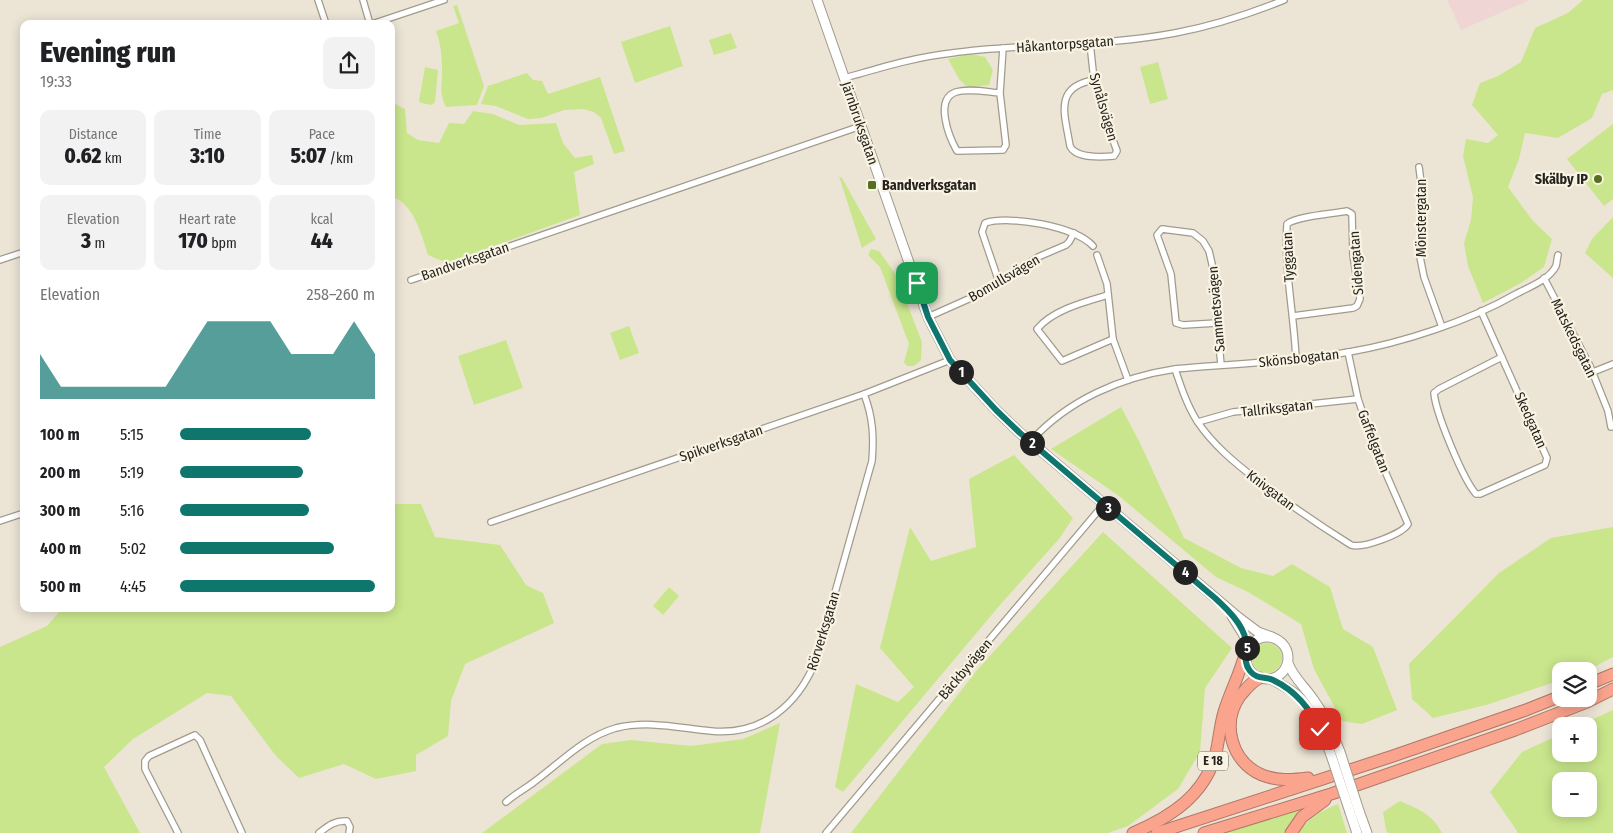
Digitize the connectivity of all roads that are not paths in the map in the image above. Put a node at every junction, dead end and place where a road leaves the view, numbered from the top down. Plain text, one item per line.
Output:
1 (318, 0) edge
2 (362, 0) edge
3 (444, 0) edge
4 (817, 0) edge
5 (1284, 0) edge
6 (424, 3) edge
7 (325, 20) edge
8 (370, 20) edge
9 (381, 20) edge
10 (1090, 43) junction
11 (1003, 48) junction
12 (844, 78) junction
13 (1094, 80) junction
14 (1000, 92) junction
15 (861, 126) junction
16 (1420, 167) dead end
17 (1353, 215) joint
18 (1074, 233) junction
19 (1092, 246) dead end
20 (20, 253) edge
21 (1097, 254) dead end
22 (1558, 255) dead end
23 (0, 260) edge
24 (1544, 278) junction
25 (410, 280) dead end
26 (999, 282) junction
27 (1108, 295) junction
28 (1482, 311) junction
29 (1293, 316) junction
30 (928, 317) junction
31 (1217, 323) junction
32 (1442, 327) junction
33 (1113, 339) junction
34 (1348, 352) junction
35 (1502, 357) junction
36 (1296, 359) junction
37 (950, 360) junction
38 (1613, 364) edge
39 (1220, 365) junction
40 (1175, 369) junction
41 (1593, 372) junction
42 (1128, 380) junction
43 (864, 394) junction
44 (1358, 399) junction
45 (1198, 422) junction
46 (1611, 427) dead end
47 (1031, 441) junction
48 (1104, 504) junction
49 (20, 514) edge
50 (0, 521) edge
51 (491, 522) dead end
52 (1407, 526) joint
53 (1215, 598) junction
54 (1272, 637) junction
55 (1246, 651) junction
56 (1288, 663) junction
57 (1613, 674) edge
58 (1266, 679) junction
59 (1597, 681) edge
60 (1613, 689) edge
61 (1552, 699) edge
62 (1335, 754) junction
63 (1327, 777) junction
64 (1366, 782) junction
65 (506, 802) dead end
66 (1354, 812) junction
67 (178, 833) edge
68 (242, 833) edge
69 (320, 833) edge
70 (349, 833) edge
71 (826, 833) edge
72 (1133, 833) edge
73 (1157, 833) edge
74 (1204, 833) edge
75 (1291, 833) edge
76 (1356, 833) edge
77 (1367, 833) edge

1 - 7 street
2 - 8 street
3 - 6 street
4 - 12 street, Järnbruksgatan
5 - 10 street, Håkantorpsgatan
6 - 9 street
10 - 11 street, Håkantorpsgatan
10 - 13 street, Synålsvägen
11 - 12 street, Håkantorpsgatan
11 - 14 street
12 - 15 street, Järnbruksgatan
13 - 13 street, Synålsvägen
14 - 14 street
15 - 25 street, Bandverksgatan
15 - 30 street, Järnbruksgatan
16 - 32 street, Mönstergatan
17 - 29 street, Sidengatan
17 - 29 street, Tyggatan
18 - 19 street
18 - 26 street, Bomullsvägen
18 - 26 street
20 - 23 street
21 - 27 street
22 - 24 street, Skönsbogatan
24 - 28 street, Skönsbogatan
24 - 41 street, Matskedsgatan
26 - 30 street, Bomullsvägen
27 - 33 street
27 - 33 street
28 - 32 street, Skönsbogatan
28 - 35 street, Skedgatan
29 - 36 street, Tyggatan
30 - 37 street, Järnbruksgatan
31 - 31 street, Sammetsvägen
31 - 39 street, Sammetsvägen
32 - 34 street, Skönsbogatan
33 - 42 street
34 - 36 street, Skönsbogatan
34 - 44 street, Gaffelgatan
35 - 35 street, Skedgatan
36 - 39 street, Skönsbogatan
37 - 43 street, Spikverksgatan
37 - 47 street, Järnbruksgatan
38 - 41 street
39 - 40 street, Skönsbogatan
40 - 42 street, Skönsbogatan
40 - 45 street, Knivgatan
41 - 46 street, Matskedsgatan
42 - 47 street, Skönsbogatan
43 - 51 street, Spikverksgatan
43 - 65 street, Rörverksgatan
44 - 45 street, Tallriksgatan
44 - 52 street, Gaffelgatan
45 - 52 street, Knivgatan
47 - 48 street, Järnbruksgatan
48 - 53 street, Järnbruksgatan
48 - 71 street, Bäckbyvägen
49 - 50 street
53 - 54 street, Järnbruksgatan
53 - 55 street, Järnbruksgatan
54 - 55 street
54 - 56 street
55 - 58 street
55 - 72 highway, E 18
56 - 58 street
56 - 62 street
57 - 59 highway
58 - 62 street
58 - 63 highway, E 18
60 - 64 highway
61 - 63 highway, E 18
62 - 66 street, bridge
63 - 73 highway, E 18
64 - 74 highway
64 - 75 highway
66 - 76 street
66 - 77 street
67 - 68 street
69 - 70 street

